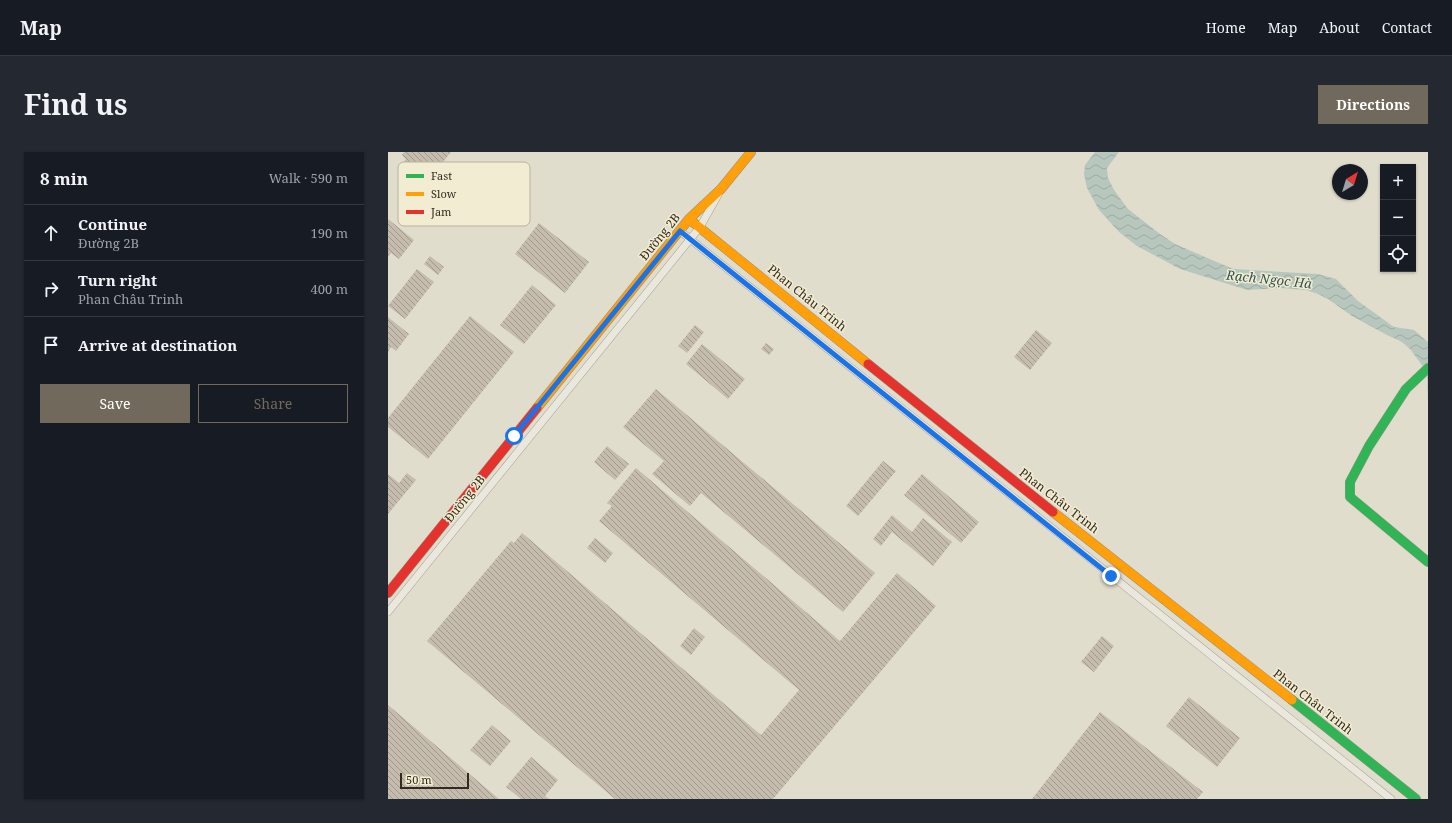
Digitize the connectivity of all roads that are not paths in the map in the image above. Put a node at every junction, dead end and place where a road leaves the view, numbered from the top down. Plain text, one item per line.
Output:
1 (751, 152) edge
2 (721, 188) junction
3 (689, 219) junction
4 (700, 227) junction
5 (680, 231) junction
6 (690, 239) junction
7 (1428, 368) edge
8 (1428, 562) edge
9 (388, 593) edge
10 (388, 612) edge
11 (1390, 799) edge
12 (1416, 799) edge

1 - 2 street
2 - 3 street, Đường 2B
2 - 4 street, Đường 2B
3 - 4 street, Phan Châu Trinh
3 - 5 street, Đường 2B
4 - 6 street, Đường 2B
4 - 12 street, Phan Châu Trinh
5 - 6 street
5 - 9 street, Đường 2B
6 - 10 street, Đường 2B
6 - 11 street
7 - 8 street

